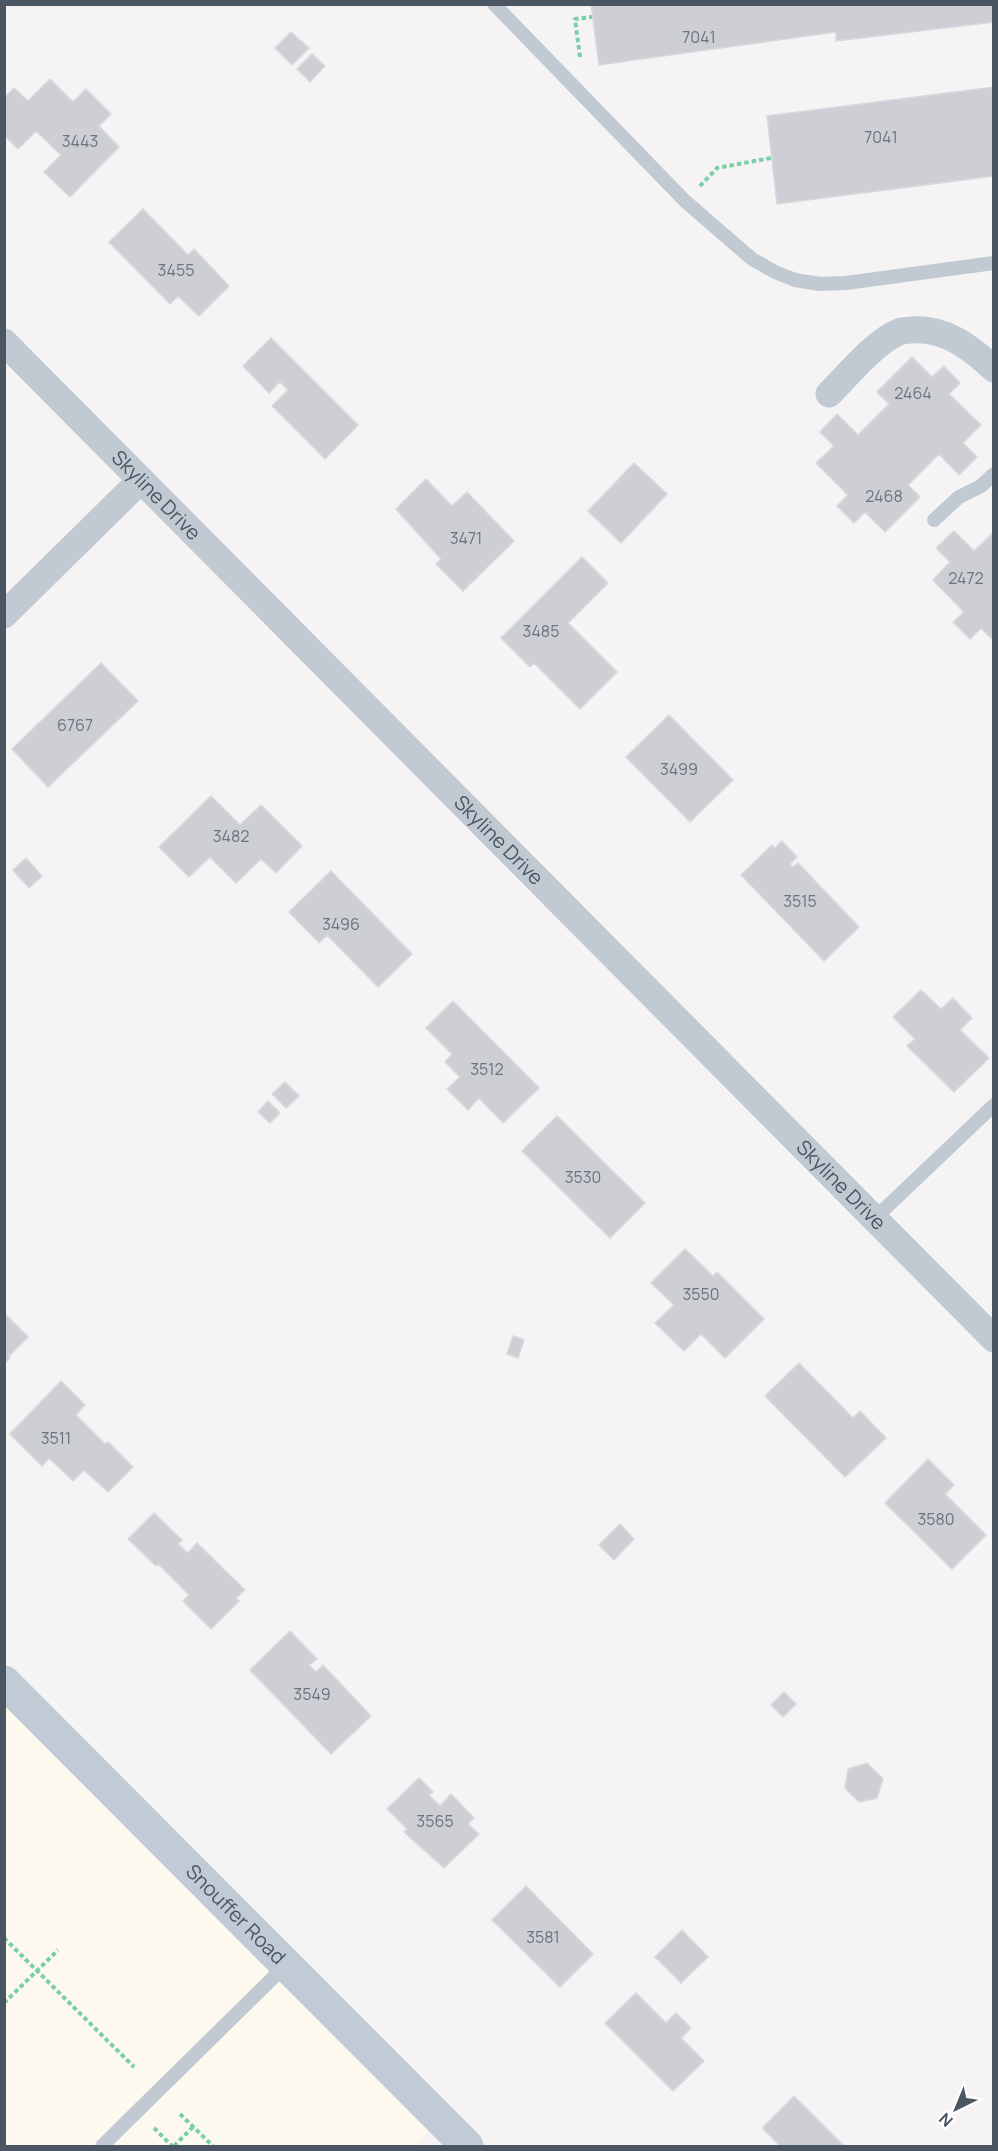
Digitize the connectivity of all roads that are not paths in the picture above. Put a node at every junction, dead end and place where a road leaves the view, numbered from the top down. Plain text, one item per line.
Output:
1 (494, 4) edge
2 (993, 262) edge
3 (4, 342) edge
4 (993, 369) edge
5 (829, 394) dead end
6 (993, 474) edge
7 (141, 480) junction
8 (934, 520) dead end
9 (4, 615) edge
10 (993, 1105) edge
11 (874, 1219) junction
12 (993, 1339) edge
13 (4, 1682) edge
14 (286, 1965) junction
15 (102, 2146) edge
16 (467, 2146) edge

1 - 2 lane
3 - 7 street, Skyline Drive
4 - 5 street
6 - 8 lane
7 - 9 street
7 - 11 street, Skyline Drive
10 - 11 lane
11 - 12 street, Skyline Drive
13 - 14 main road, Snouffer Road
14 - 15 lane
14 - 16 main road, Snouffer Road

